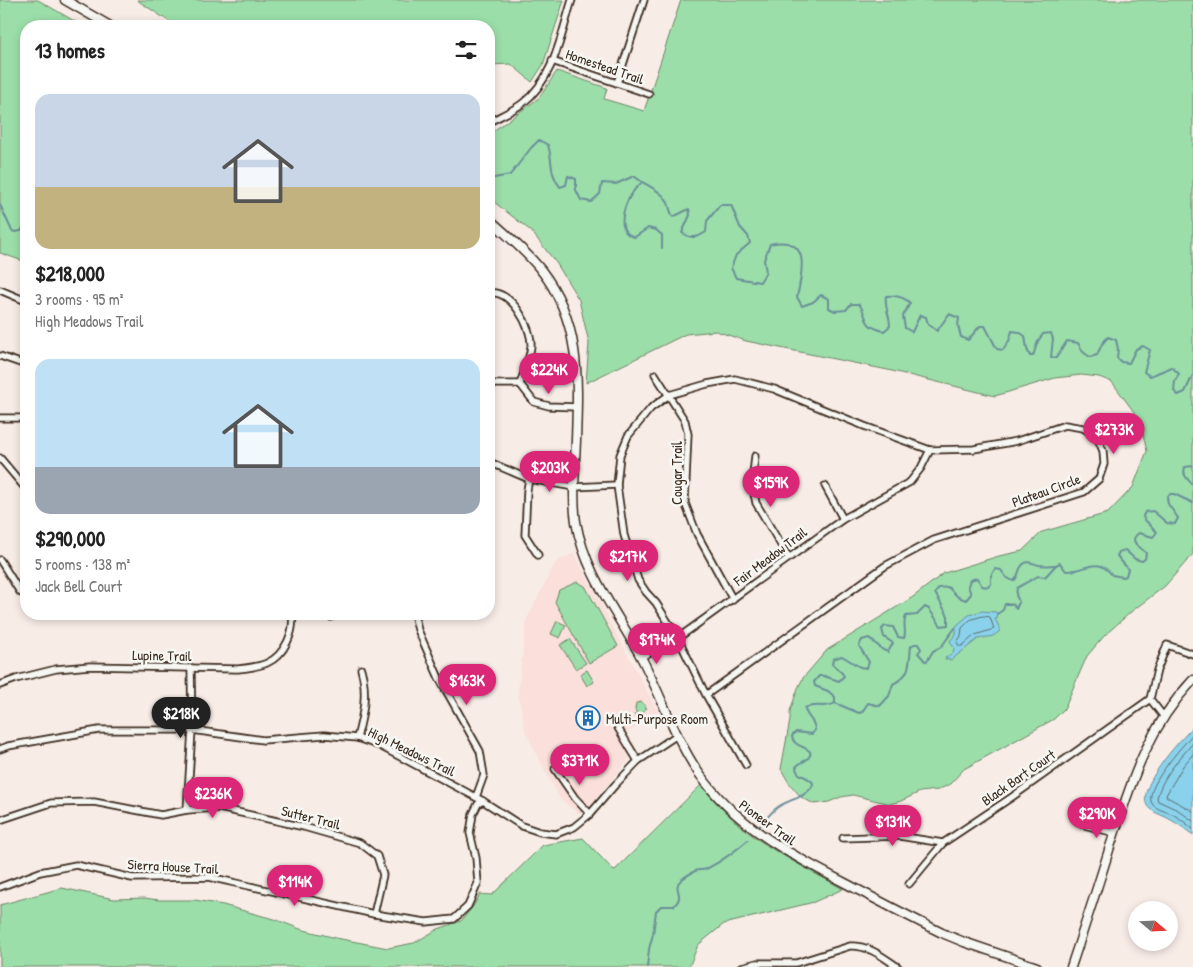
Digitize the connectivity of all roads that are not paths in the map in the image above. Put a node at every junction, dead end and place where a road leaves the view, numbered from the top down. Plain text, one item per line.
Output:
1 (65, 0) edge
2 (572, 0) edge
3 (644, 0) edge
4 (100, 20) edge
5 (552, 61) junction
6 (617, 83) junction
7 (649, 94) dead end
8 (495, 119) edge
9 (495, 225) edge
10 (0, 290) edge
11 (495, 294) edge
12 (20, 298) edge
13 (0, 356) edge
14 (20, 363) edge
15 (656, 374) dead end
16 (495, 384) edge
17 (520, 384) junction
18 (669, 395) junction
19 (577, 408) junction
20 (0, 418) edge
21 (20, 418) edge
22 (930, 450) junction
23 (755, 456) dead end
24 (0, 458) edge
25 (495, 465) edge
26 (529, 479) junction
27 (20, 481) edge
28 (617, 485) junction
29 (574, 486) junction
30 (826, 486) dead end
31 (843, 519) junction
32 (538, 555) dead end
33 (788, 557) junction
34 (0, 560) edge
35 (20, 592) edge
36 (733, 600) junction
37 (293, 620) edge
38 (416, 620) edge
39 (678, 638) junction
40 (1193, 654) edge
41 (641, 658) junction
42 (191, 668) junction
43 (361, 669) dead end
44 (1193, 680) edge
45 (0, 684) edge
46 (706, 695) junction
47 (1150, 699) junction
48 (1164, 717) junction
49 (618, 728) dead end
50 (192, 730) junction
51 (677, 735) junction
52 (357, 738) junction
53 (0, 749) edge
54 (638, 761) junction
55 (746, 766) dead end
56 (555, 769) dead end
57 (476, 797) junction
58 (483, 801) junction
59 (187, 810) junction
60 (590, 814) junction
61 (0, 820) edge
62 (1084, 825) dead end
63 (1115, 833) junction
64 (843, 838) dead end
65 (943, 843) junction
66 (909, 884) dead end
67 (0, 887) edge
68 (374, 914) junction
69 (741, 967) edge
70 (898, 967) edge
71 (1036, 967) edge
72 (1071, 967) edge

1 - 4 main road
2 - 5 street
3 - 6 street
5 - 6 street, Homestead Trail
5 - 8 street
6 - 7 street, Homestead Trail
9 - 19 main road, Pioneer Trail
10 - 12 street
11 - 17 street
13 - 14 street
15 - 18 street, Cougar Trail
16 - 17 street
17 - 19 street
18 - 22 street, Plateau Circle
18 - 28 street
18 - 36 street, Cougar Trail
19 - 29 main road, Pioneer Trail
20 - 21 street
22 - 31 street, Fair Meadow Trail
22 - 46 street, Plateau Circle
23 - 33 street
24 - 27 street
25 - 26 street
26 - 29 street
26 - 32 street
28 - 29 street
28 - 39 street
29 - 41 main road, Pioneer Trail
30 - 31 street
31 - 33 street, Fair Meadow Trail
33 - 36 street, Fair Meadow Trail
34 - 35 street
36 - 39 street, Fair Meadow Trail
37 - 42 street, Lupine Trail
38 - 57 street
39 - 41 street, Fair Meadow Trail
39 - 46 street
40 - 47 street
41 - 51 main road, Pioneer Trail
42 - 45 street, Lupine Trail
42 - 50 street
43 - 52 street
44 - 48 main road
46 - 55 street
47 - 48 street
47 - 65 street, Black Bart Court
48 - 63 main road
49 - 54 street
50 - 52 street, High Meadows Trail
50 - 53 street, High Meadows Trail
50 - 59 street
51 - 54 street, High Meadows Trail
51 - 71 main road, Pioneer Trail
52 - 57 street, High Meadows Trail
54 - 60 street, High Meadows Trail
56 - 60 street
57 - 58 street, High Meadows Trail
58 - 60 street, High Meadows Trail
58 - 68 street, Sierra House Trail
59 - 61 street, Sutter Trail
59 - 68 street, Sutter Trail
62 - 63 street
63 - 72 main road
64 - 65 street
65 - 66 street, Black Bart Court
67 - 68 street, Sierra House Trail
69 - 70 street

